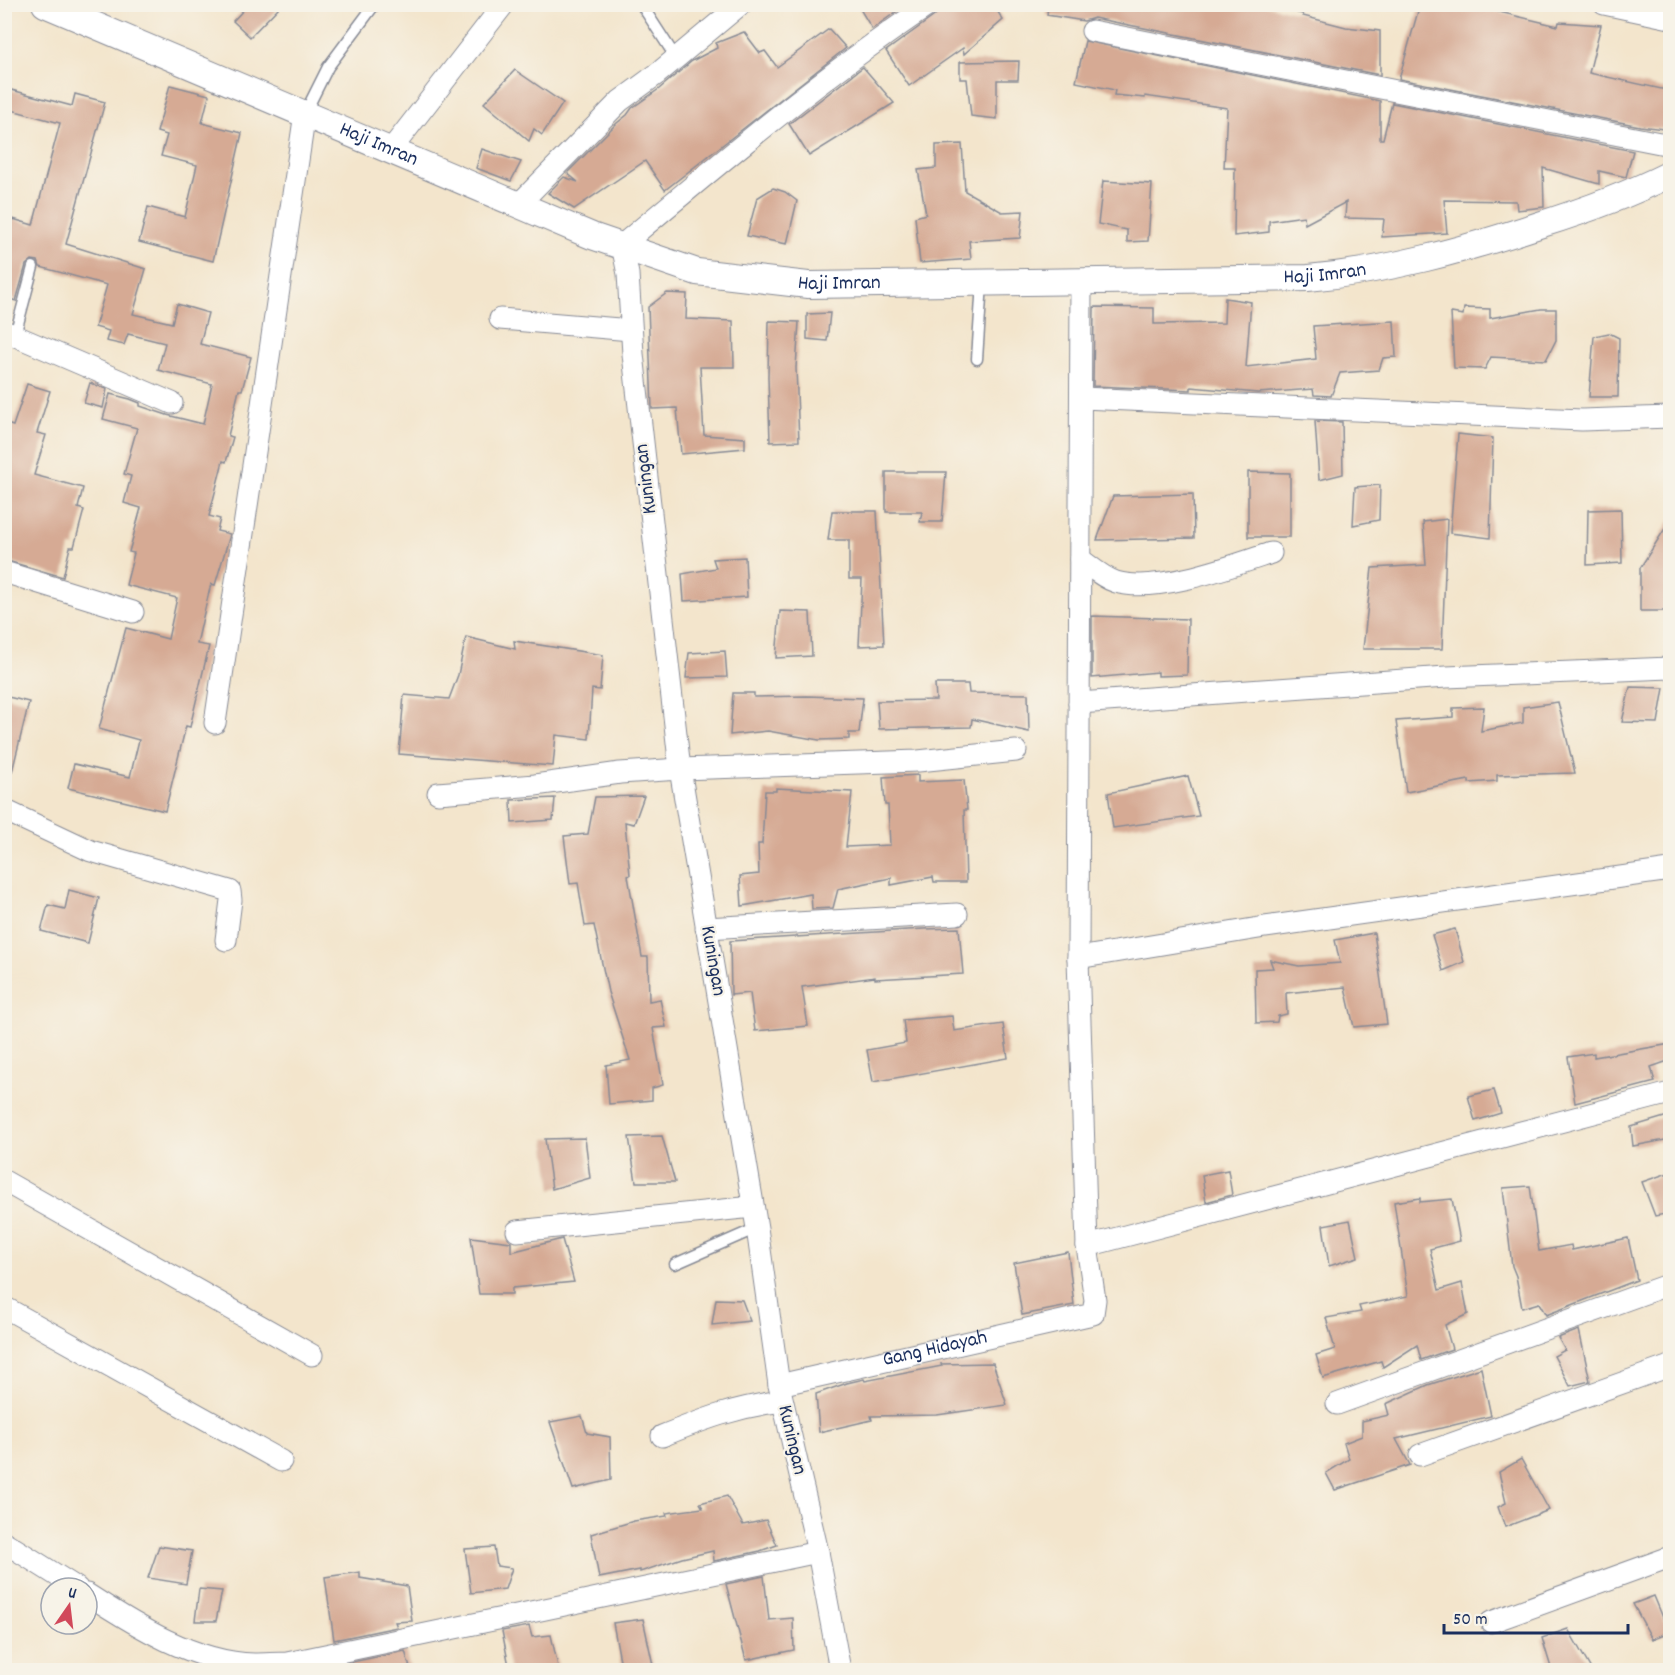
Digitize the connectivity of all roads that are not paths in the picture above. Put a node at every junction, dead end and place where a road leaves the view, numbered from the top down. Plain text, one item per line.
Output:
1 (45, 4) edge
2 (375, 4) edge
3 (504, 4) edge
4 (641, 4) edge
5 (741, 4) edge
6 (1604, 4) edge
7 (926, 7) dead end
8 (1671, 18) edge
9 (1092, 32) dead end
10 (676, 58) junction
11 (305, 113) junction
12 (1671, 145) edge
13 (390, 151) junction
14 (1671, 174) edge
15 (519, 204) junction
16 (622, 245) junction
17 (33, 267) dead end
18 (1081, 281) junction
19 (982, 283) junction
20 (500, 319) dead end
21 (631, 330) junction
22 (10, 333) edge
23 (977, 359) dead end
24 (1082, 398) junction
25 (172, 404) dead end
26 (1671, 417) edge
27 (1271, 553) dead end
28 (1080, 560) junction
29 (4, 572) edge
30 (133, 612) dead end
31 (1671, 668) edge
32 (1079, 703) junction
33 (215, 723) dead end
34 (1016, 751) dead end
35 (680, 769) junction
36 (438, 793) dead end
37 (4, 810) edge
38 (1671, 870) edge
39 (957, 914) dead end
40 (706, 928) junction
41 (226, 940) dead end
42 (1078, 958) junction
43 (1671, 1093) edge
44 (4, 1181) edge
45 (753, 1207) junction
46 (758, 1228) junction
47 (517, 1231) dead end
48 (1087, 1246) junction
49 (675, 1264) dead end
50 (1671, 1284) edge
51 (4, 1307) edge
52 (312, 1355) dead end
53 (1671, 1366) edge
54 (780, 1393) junction
55 (1336, 1404) dead end
56 (662, 1436) dead end
57 (1419, 1455) dead end
58 (281, 1461) dead end
59 (4, 1542) edge
60 (818, 1552) junction
61 (1671, 1557) edge
62 (58, 1576) edge
63 (99, 1602) edge
64 (1491, 1622) dead end
65 (840, 1671) edge

1 - 11 street, Haji Imran
2 - 11 lane
3 - 13 street
4 - 10 lane
5 - 10 street
6 - 8 street
7 - 16 street
9 - 12 street
10 - 15 street
11 - 13 street, Haji Imran
11 - 33 street
13 - 15 street, Haji Imran
14 - 18 street, Haji Imran
15 - 16 street, Haji Imran
16 - 19 street, Haji Imran
16 - 21 street, Kuningan
17 - 22 lane
18 - 19 street, Haji Imran
18 - 24 street
19 - 23 lane
20 - 21 street
21 - 35 street, Kuningan
22 - 25 street
24 - 26 street
24 - 28 street
27 - 28 street
28 - 32 street
29 - 30 street
31 - 32 street
32 - 42 street
34 - 35 street
35 - 36 street
35 - 40 street, Kuningan
37 - 41 street
38 - 42 street
39 - 40 street
40 - 45 street, Kuningan
42 - 48 street
43 - 48 street
44 - 52 street
45 - 46 street, Kuningan
45 - 47 street
46 - 49 lane
46 - 54 street, Kuningan
48 - 54 street, Gang Hidayah
50 - 55 street
51 - 58 street
53 - 57 street
54 - 56 street, Gang Hidayah
54 - 60 street, Kuningan
59 - 62 street
60 - 63 street
60 - 65 street, Kuningan
61 - 64 street

